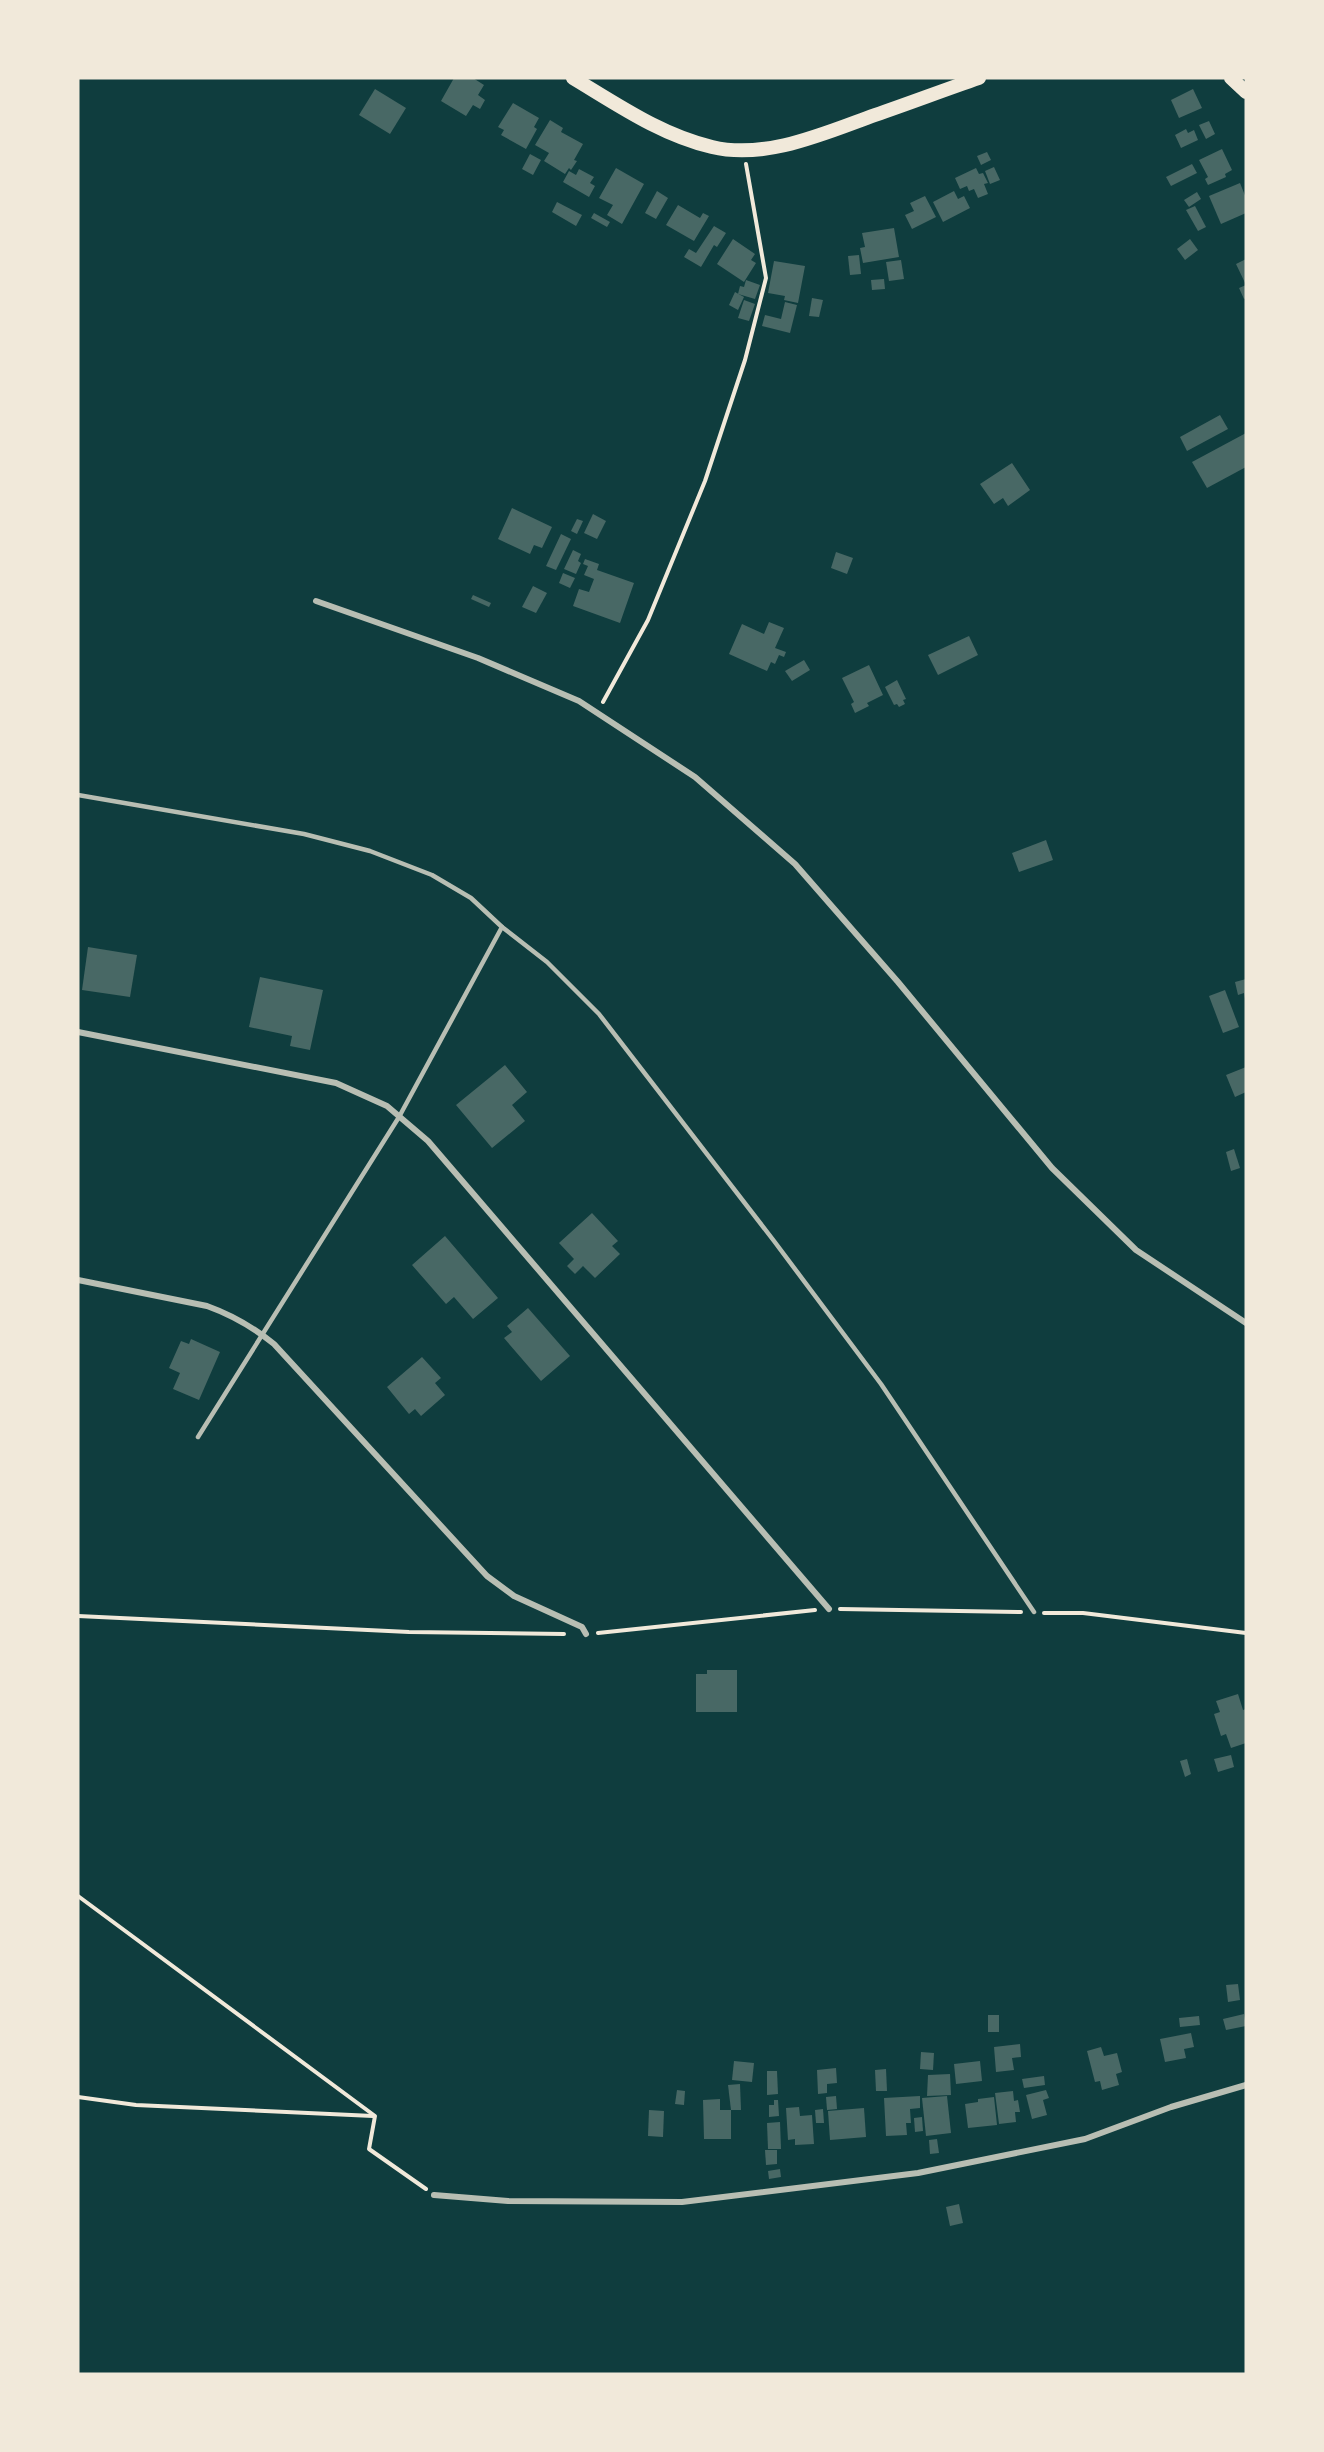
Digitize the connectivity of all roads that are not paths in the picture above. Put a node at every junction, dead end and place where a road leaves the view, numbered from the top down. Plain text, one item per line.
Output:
1 (573, 78) edge
2 (979, 78) edge
3 (1231, 78) edge
4 (1246, 92) edge
5 (316, 601) dead end
6 (78, 795) edge
7 (502, 927) junction
8 (78, 1032) edge
9 (399, 1117) junction
10 (78, 1280) edge
11 (1246, 1323) edge
12 (263, 1336) junction
13 (198, 1437) dead end
14 (829, 1609) road end
15 (1034, 1612) road end
16 (586, 1634) road end
17 (1246, 2085) edge
18 (434, 2194) road end

1 - 2 main road
3 - 4 main road
5 - 11 street
6 - 7 lane
7 - 9 lane
7 - 15 lane
8 - 9 street
9 - 12 lane
9 - 14 street
10 - 12 street
12 - 13 lane
12 - 16 street
17 - 18 street

